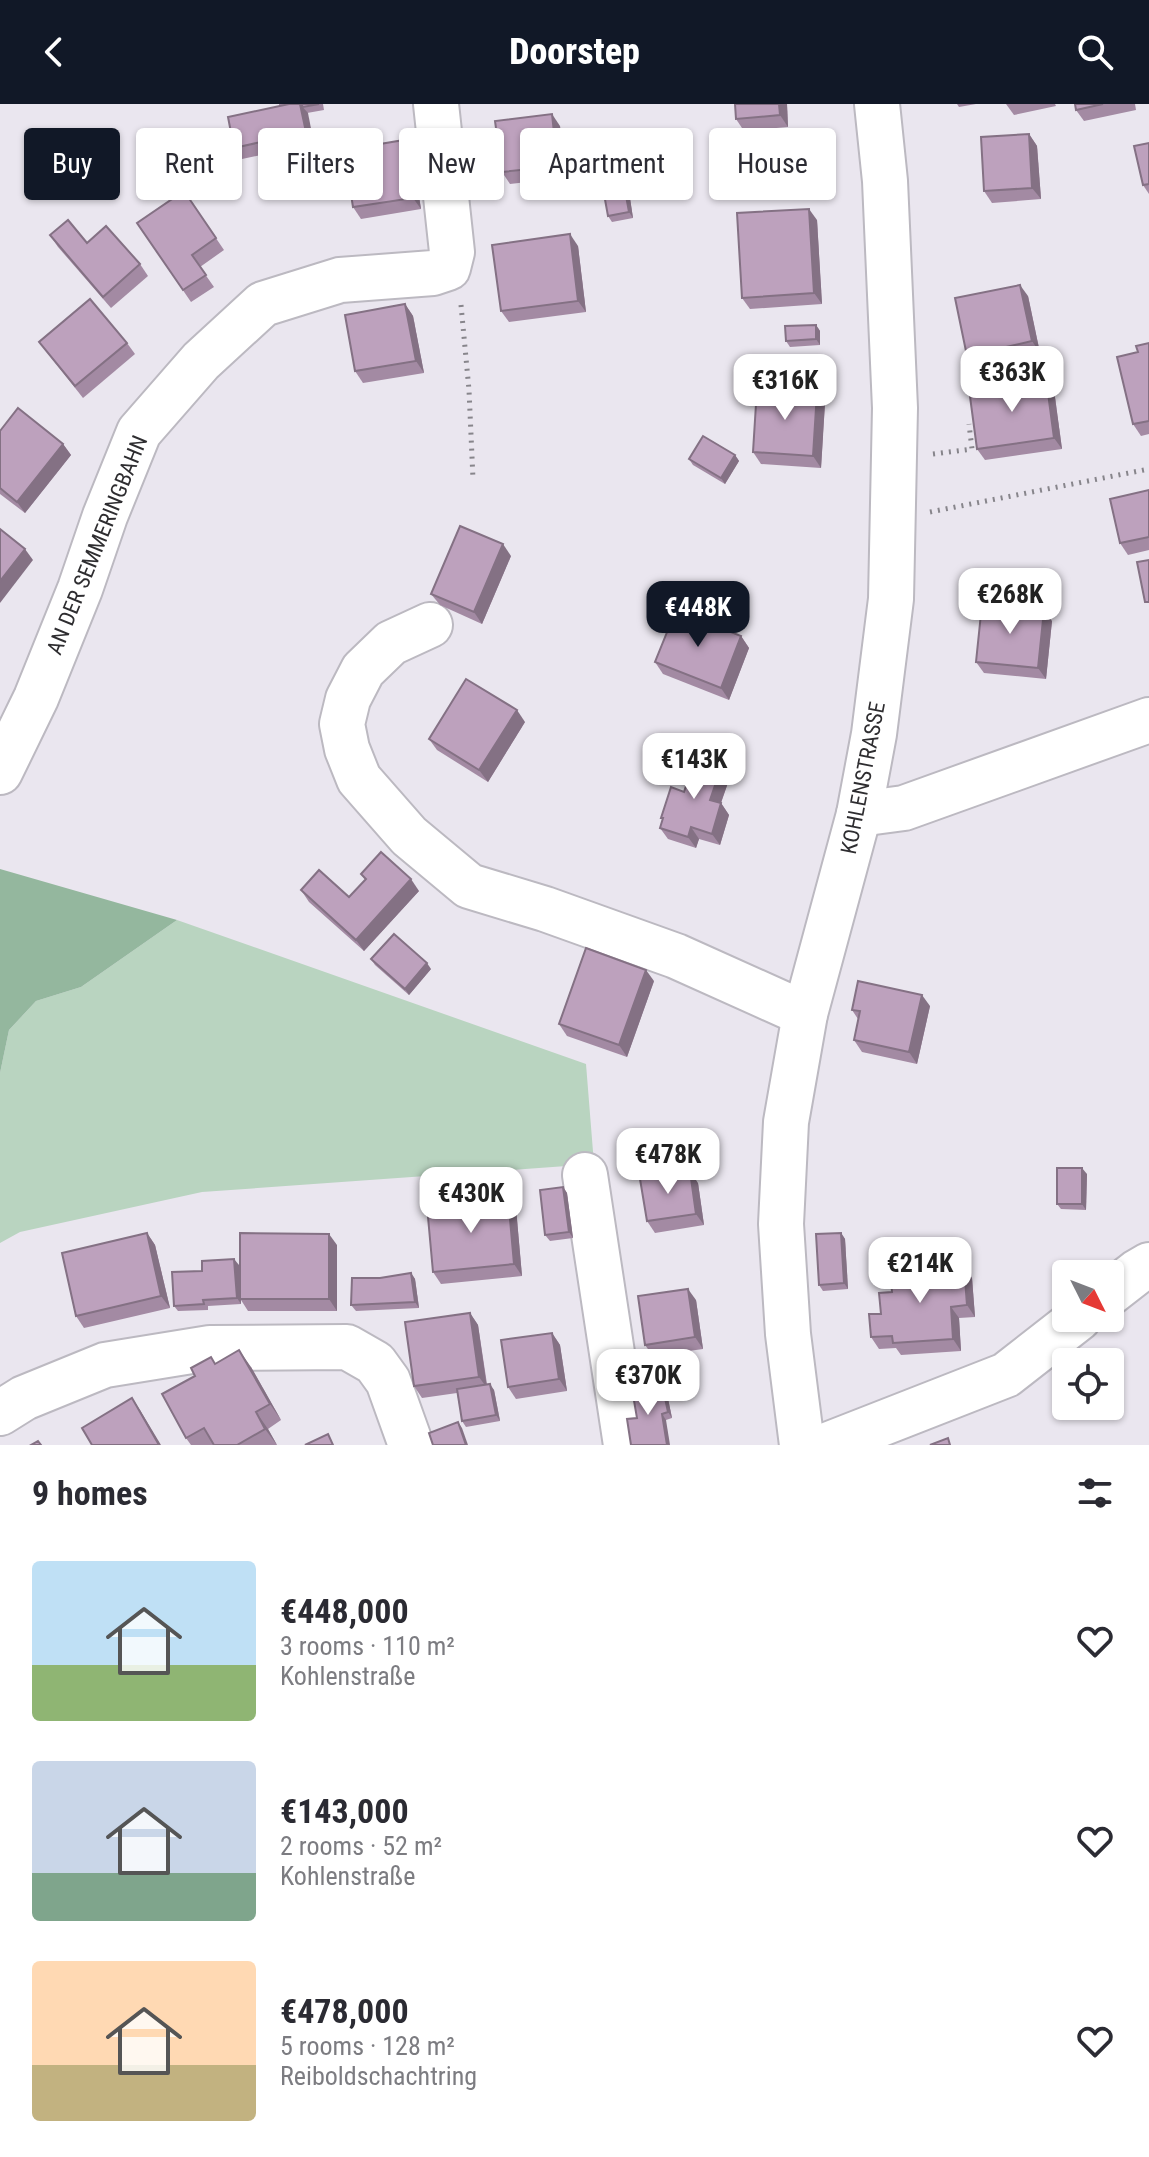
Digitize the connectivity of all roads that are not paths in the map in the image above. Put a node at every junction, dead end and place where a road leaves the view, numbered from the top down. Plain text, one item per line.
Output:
1 (436, 104) edge
2 (877, 104) edge
3 (430, 625) dead end
4 (1149, 720) edge
5 (0, 772) edge
6 (859, 814) junction
7 (789, 1006) junction
8 (585, 1175) dead end
9 (1149, 1265) edge
10 (1124, 1282) edge
11 (1061, 1332) edge
12 (0, 1413) edge
13 (411, 1445) edge
14 (626, 1445) edge
15 (802, 1445) edge
16 (827, 1445) edge

1 - 5 street, AN DER SEMMERINGBAHN
2 - 6 street, KOHLENSTRASSE
3 - 7 street
4 - 6 street
6 - 7 street, KOHLENSTRASSE
7 - 15 street, KOHLENSTRASSE
8 - 14 street
9 - 10 street
11 - 16 street
12 - 13 street

